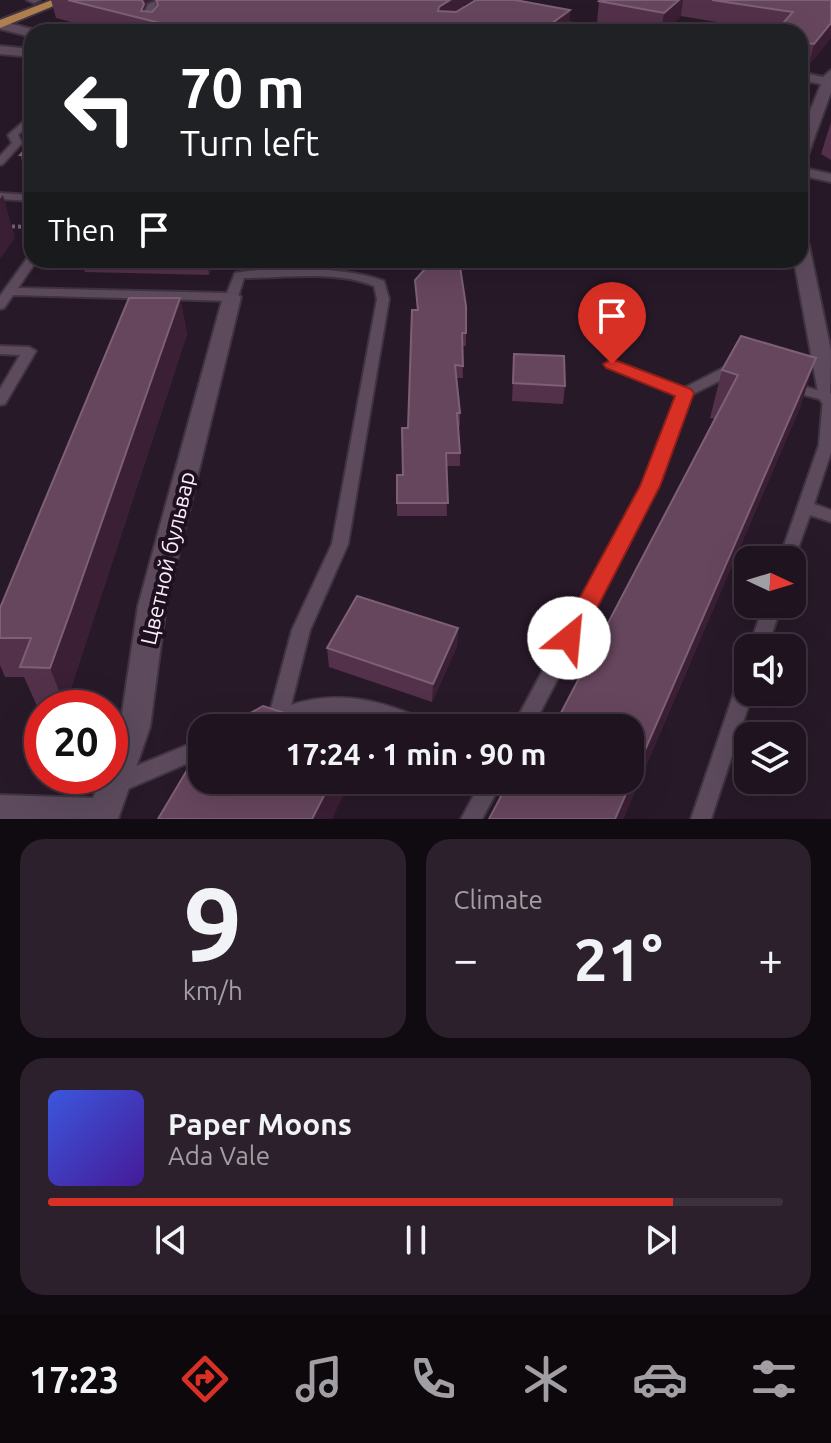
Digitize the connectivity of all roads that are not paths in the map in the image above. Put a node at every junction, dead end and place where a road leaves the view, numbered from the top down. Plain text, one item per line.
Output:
1 (34, 0) edge
2 (62, 0) edge
3 (165, 0) edge
4 (0, 13) edge
5 (526, 17) edge
6 (0, 24) edge
7 (153, 24) edge
8 (558, 24) edge
9 (24, 31) edge
10 (0, 50) edge
11 (24, 52) edge
12 (808, 77) edge
13 (829, 79) edge
14 (24, 125) edge
15 (808, 134) edge
16 (0, 162) edge
17 (808, 173) edge
18 (831, 178) edge
19 (0, 196) edge
20 (24, 198) edge
21 (26, 268) edge
22 (805, 268) edge
23 (10, 291) junction
24 (232, 297) junction
25 (0, 305) edge
26 (0, 350) edge
27 (612, 364) dead end
28 (685, 393) junction
29 (830, 398) edge
30 (0, 401) edge
31 (805, 507) junction
32 (831, 516) edge
33 (792, 546) edge
34 (739, 706) edge
35 (279, 714) edge
36 (286, 714) edge
37 (391, 714) edge
38 (529, 714) edge
39 (188, 757) edge
40 (485, 794) edge
41 (107, 806) edge
42 (0, 811) edge
43 (471, 819) edge
44 (701, 819) edge

1 - 4 main road
2 - 6 main road
3 - 7 lane
5 - 8 street
6 - 9 street
10 - 11 street
12 - 13 street
13 - 15 street
14 - 16 lane
17 - 18 street
19 - 20 lane
21 - 23 lane
22 - 29 street
23 - 24 lane
23 - 25 lane
24 - 35 lane
24 - 41 street, Цветной бульвар
26 - 30 lane
27 - 28 lane
28 - 29 lane
28 - 38 lane
29 - 31 lane
31 - 32 lane
31 - 33 lane
34 - 44 lane
36 - 37 lane
39 - 41 lane
40 - 43 lane
41 - 42 street

